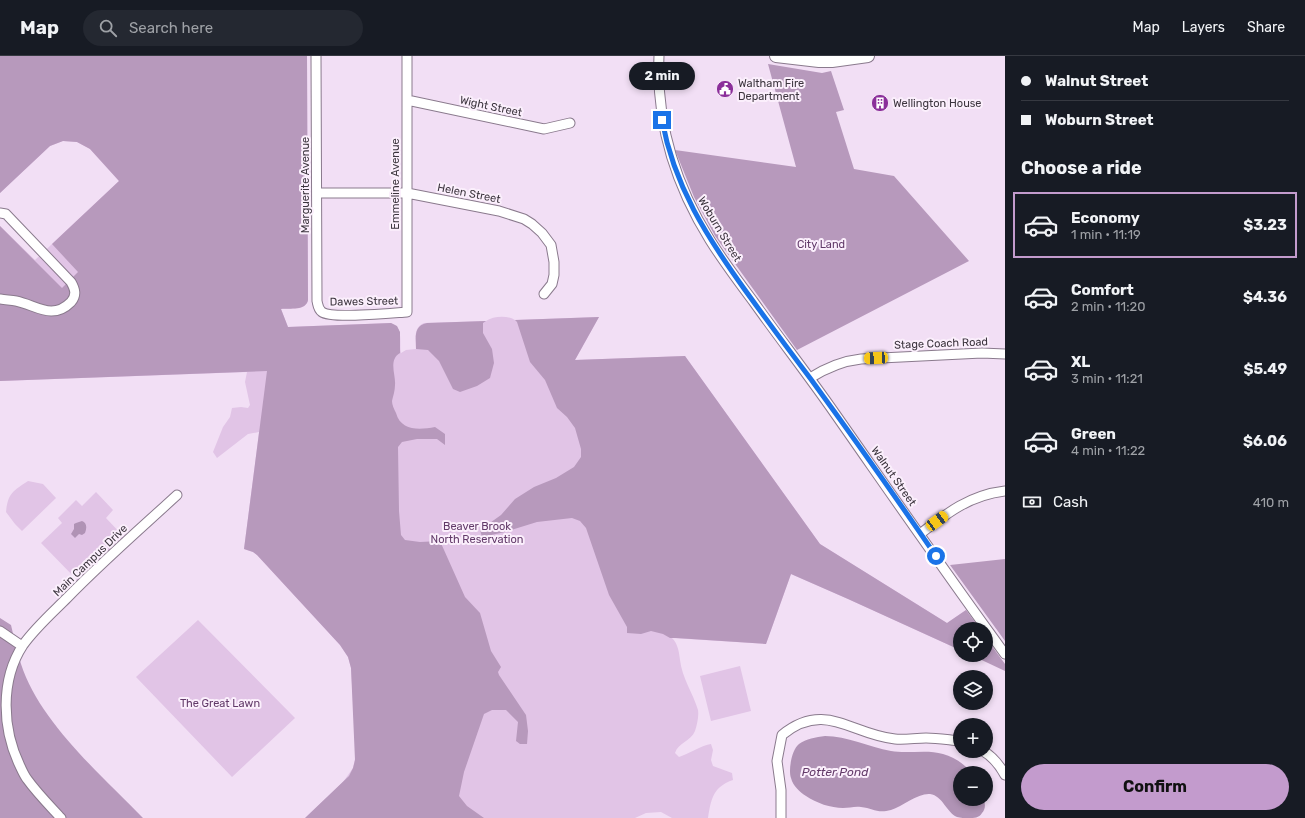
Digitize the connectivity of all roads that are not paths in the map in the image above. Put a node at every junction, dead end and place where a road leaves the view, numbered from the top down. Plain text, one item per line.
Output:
1 (316, 56) edge
2 (407, 56) edge
3 (659, 56) edge
4 (776, 56) edge
5 (868, 56) edge
6 (407, 100) junction
7 (570, 123) dead end
8 (317, 193) junction
9 (407, 193) junction
10 (0, 213) edge
11 (544, 294) dead end
12 (0, 299) edge
13 (322, 312) joint
14 (407, 312) joint
15 (790, 351) joint
16 (1005, 354) edge
17 (810, 378) junction
18 (1005, 492) edge
19 (177, 495) dead end
20 (920, 534) junction
21 (0, 631) edge
22 (22, 646) junction
23 (1005, 654) edge
24 (953, 740) edge
25 (992, 758) edge
26 (1005, 775) edge
27 (61, 818) edge
28 (781, 818) edge

1 - 8 street, Marguerite Avenue
2 - 6 street, Emmeline Avenue
3 - 15 street, Woburn Street
4 - 5 main road
6 - 7 street, Wight Street
6 - 9 street, Emmeline Avenue
8 - 9 street, Helen Street
8 - 13 street, Marguerite Avenue
9 - 11 street, Helen Street
9 - 14 street, Emmeline Avenue
10 - 12 street
13 - 14 street, Dawes Street
15 - 17 street, Walnut Street
16 - 17 street, Stage Coach Road
17 - 20 street, Walnut Street
18 - 20 street
19 - 22 street, Main Campus Drive
20 - 23 street, Walnut Street
21 - 22 street
22 - 27 street, Main Campus Drive
24 - 28 street
25 - 26 street

